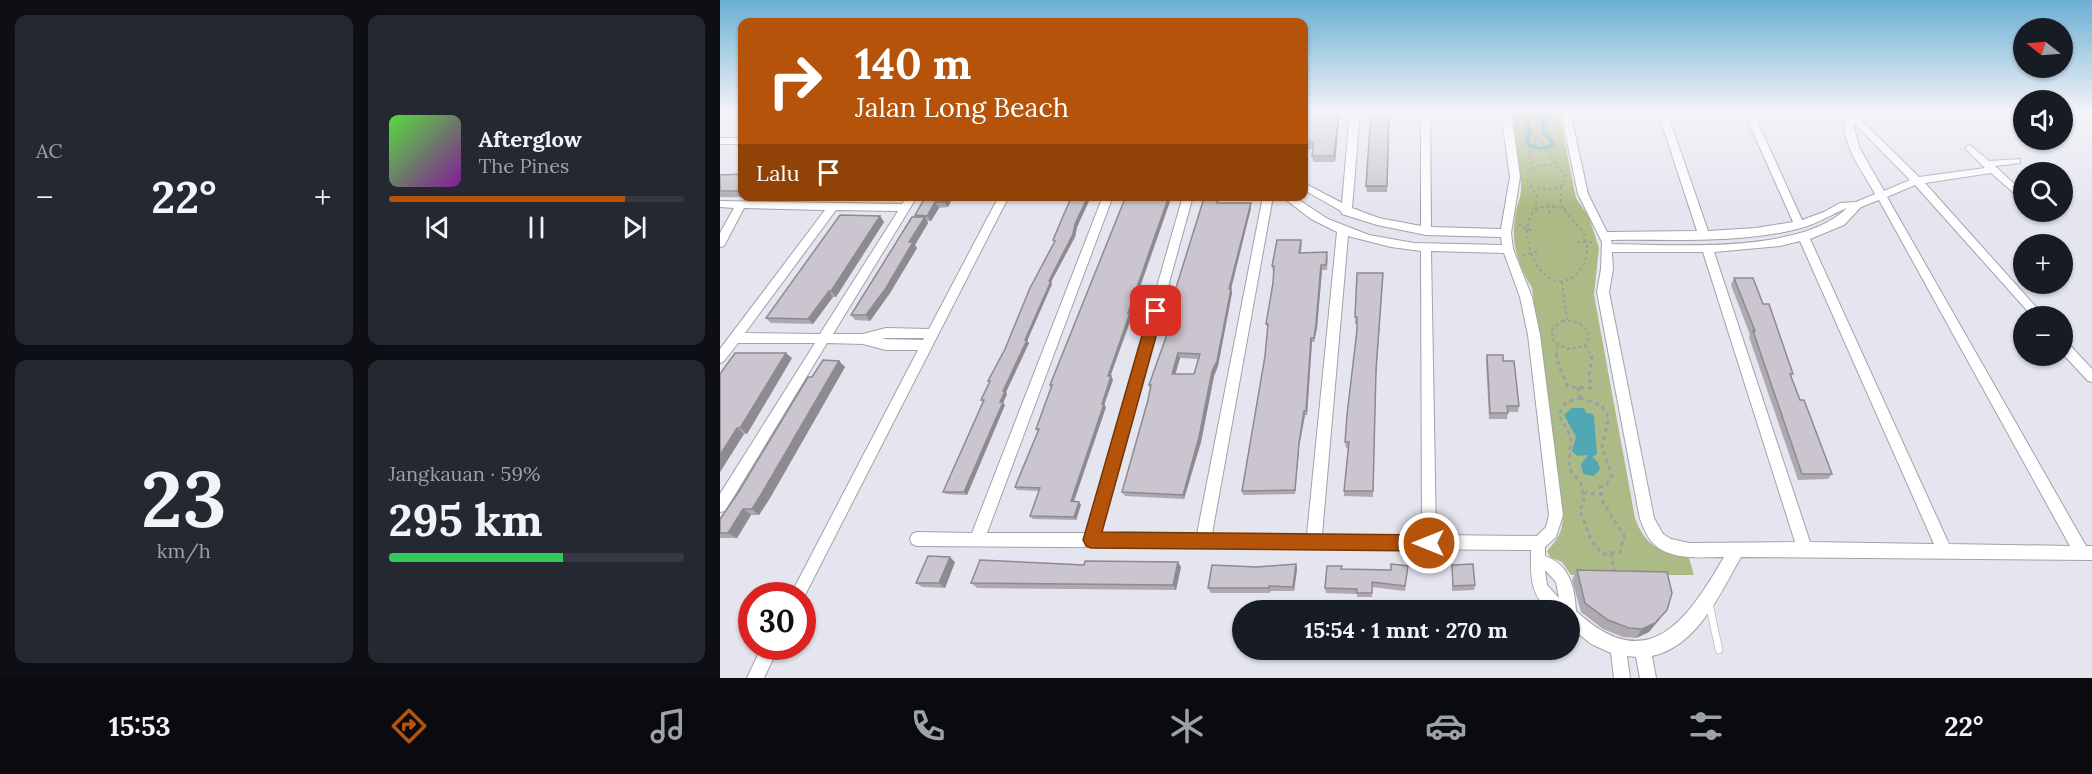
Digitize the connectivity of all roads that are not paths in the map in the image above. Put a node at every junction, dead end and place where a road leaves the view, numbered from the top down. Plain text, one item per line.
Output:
1 (1352, 144) edge
2 (1426, 144) edge
3 (1510, 144) edge
4 (1572, 144) edge
5 (1673, 144) edge
6 (1762, 144) edge
7 (1853, 144) edge
8 (1880, 144) edge
9 (1970, 148) dead end
10 (2018, 160) dead end
11 (1990, 167) junction
12 (1917, 181) junction
13 (2009, 185) junction
14 (2013, 185) edge
15 (1308, 188) edge
16 (2013, 189) edge
17 (1880, 195) junction
18 (1001, 201) edge
19 (1106, 201) edge
20 (1187, 201) edge
21 (1267, 201) edge
22 (1293, 201) edge
23 (720, 204) edge
24 (741, 204) junction
25 (1857, 205) junction
26 (833, 206) junction
27 (1346, 212) junction
28 (1799, 225) junction
29 (1507, 227) junction
30 (1343, 230) junction
31 (1426, 231) junction
32 (1804, 238) junction
33 (1606, 242) junction
34 (1706, 242) junction
35 (720, 243) edge
36 (1426, 249) junction
37 (1510, 254) junction
38 (2029, 306) edge
39 (735, 338) junction
40 (823, 339) junction
41 (931, 339) junction
42 (2073, 356) edge
43 (720, 358) edge
44 (2092, 377) edge
45 (720, 506) edge
46 (917, 539) dead end
47 (977, 539) junction
48 (1091, 540) junction
49 (1203, 541) junction
50 (1314, 542) junction
51 (1429, 543) junction
52 (1538, 543) junction
53 (1737, 549) junction
54 (1805, 549) junction
55 (1945, 551) junction
56 (2087, 553) edge
57 (1540, 561) junction
58 (805, 582) edge
59 (1547, 600) edge
60 (1567, 600) edge
61 (1708, 600) junction
62 (1580, 626) edge
63 (1618, 649) junction
64 (1643, 649) junction
65 (1719, 650) dead end
66 (764, 660) edge
67 (755, 678) edge
68 (1622, 678) edge
69 (1648, 678) edge

1 - 27 street
2 - 31 street
3 - 29 street
4 - 33 street
5 - 34 street
6 - 28 street
7 - 17 street
8 - 12 street
9 - 11 street
10 - 11 street
11 - 12 street
11 - 13 street
12 - 17 street
12 - 38 street
13 - 14 street
13 - 16 street
15 - 27 street
17 - 25 street
17 - 56 street
18 - 41 street
19 - 47 street
20 - 48 street
21 - 49 street
22 - 30 street
23 - 24 street
24 - 26 street
24 - 35 street
25 - 28 street
25 - 32 street
26 - 39 street
26 - 40 street
27 - 31 street
28 - 34 street
29 - 31 street
29 - 37 street
30 - 36 street
30 - 50 street
32 - 34 street
32 - 55 street
33 - 34 street
33 - 53 street
34 - 54 street
36 - 37 street
36 - 51 street
37 - 52 street
39 - 40 street
39 - 43 street
40 - 41 street
40 - 45 street
41 - 58 street
42 - 44 street
46 - 47 street
47 - 48 street
48 - 49 street
49 - 50 street
50 - 51 street
51 - 52 street
52 - 57 street
53 - 54 street
53 - 61 street
54 - 55 street
55 - 56 street
57 - 59 street
57 - 60 street
61 - 64 street
61 - 65 lane
62 - 63 street
63 - 64 street
63 - 68 street
64 - 69 street
66 - 67 street

